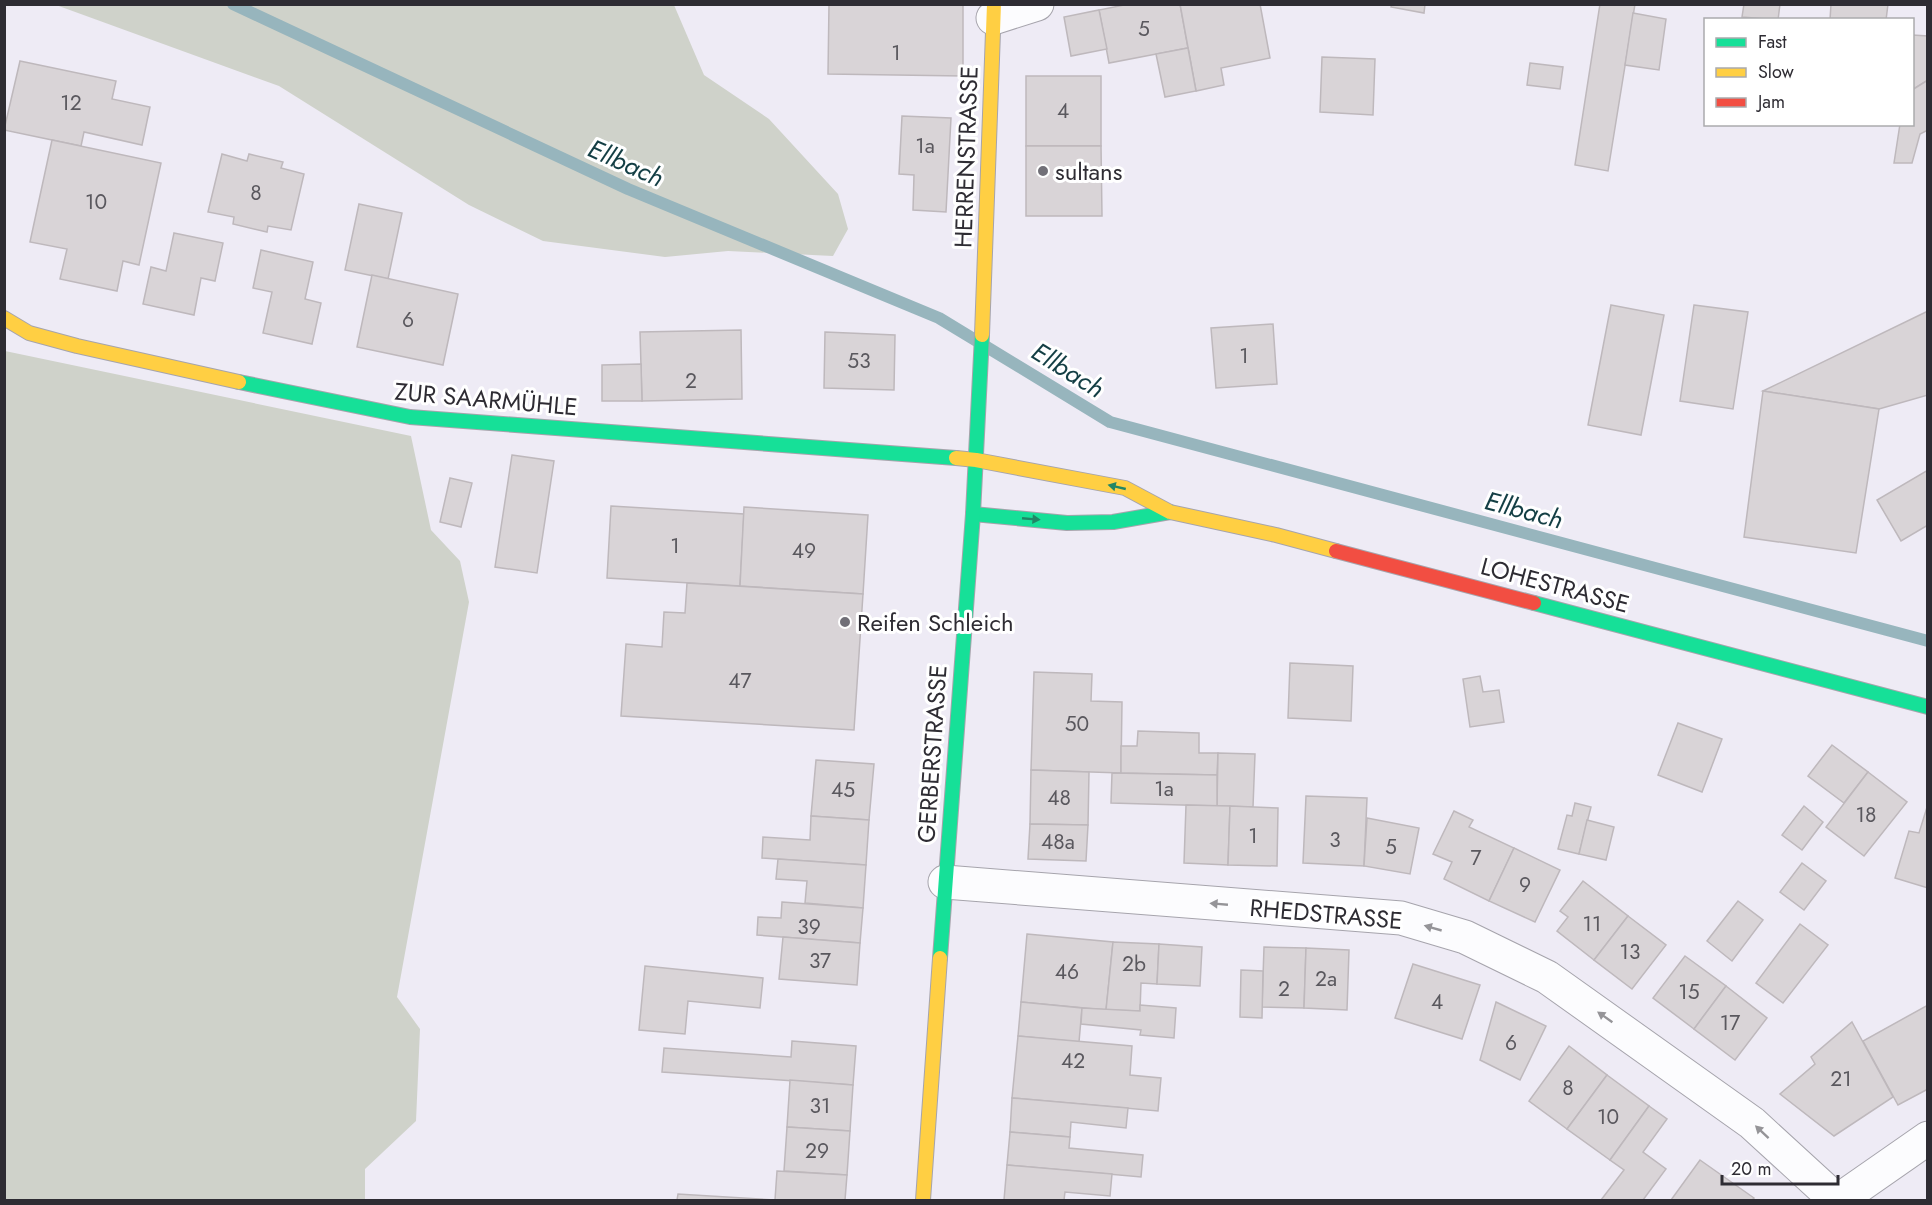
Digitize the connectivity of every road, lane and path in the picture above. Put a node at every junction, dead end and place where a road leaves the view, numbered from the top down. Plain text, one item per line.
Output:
1 (1037, 4) edge
2 (993, 11) edge
3 (983, 312) joint
4 (4, 318) edge
5 (976, 460) junction
6 (1170, 512) junction
7 (973, 514) junction
8 (1928, 707) edge
9 (945, 882) junction
10 (1928, 1138) edge
11 (923, 1200) edge
12 (1838, 1200) edge

1 - 2 street
2 - 3 street, HERRENSTRASSE
3 - 5 street, GERBERSTRASSE
4 - 5 street, ZUR SAARMÜHLE
6 -> 5 street, LOHESTRASSE
5 - 7 street, GERBERSTRASSE
7 -> 6 street, LOHESTRASSE
6 - 8 street, LOHESTRASSE
7 - 9 street, GERBERSTRASSE
9 - 11 street, GERBERSTRASSE
12 -> 9 street, RHEDSTRASSE
10 - 12 street

